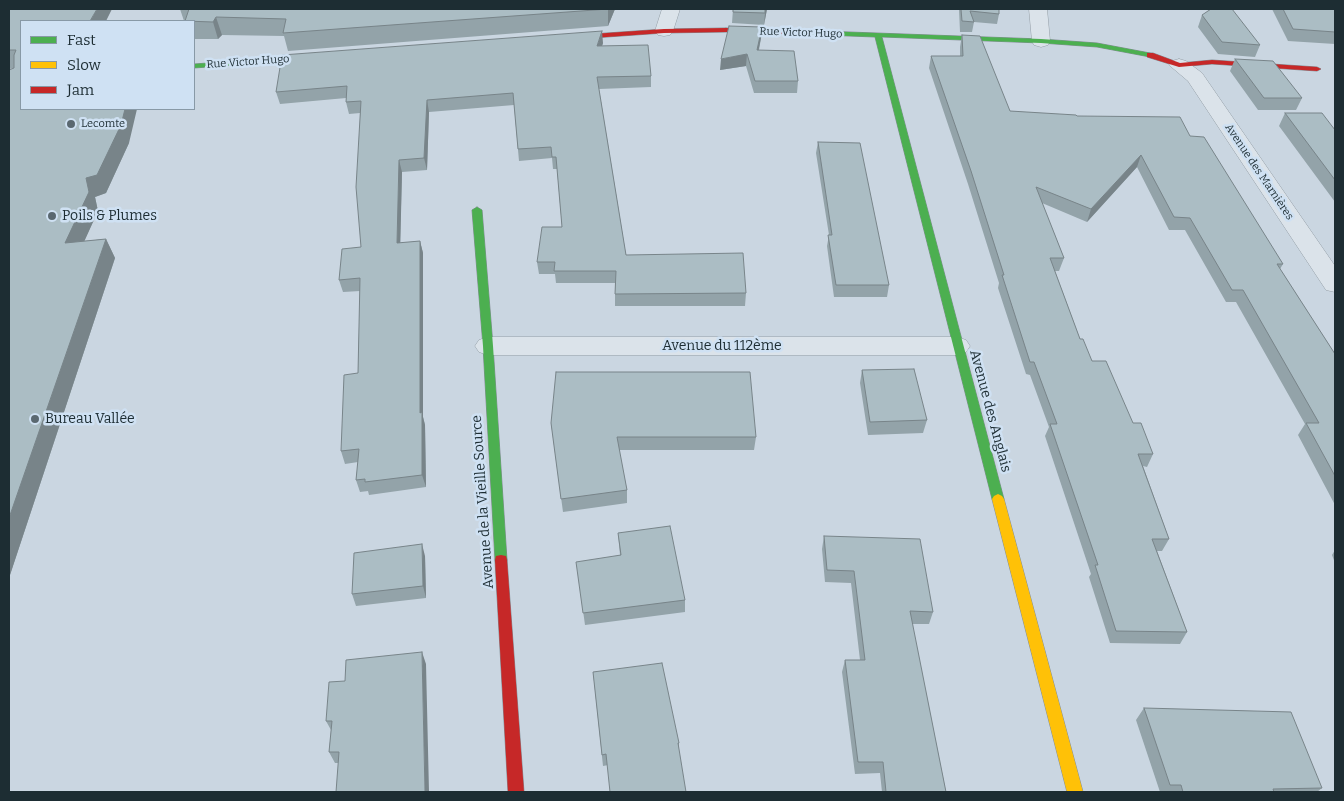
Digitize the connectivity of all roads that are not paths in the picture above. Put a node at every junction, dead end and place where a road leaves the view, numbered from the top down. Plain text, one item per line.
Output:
1 (671, 9) edge
2 (1038, 9) edge
3 (664, 31) junction
4 (878, 36) junction
5 (552, 39) edge
6 (1041, 41) junction
7 (334, 56) edge
8 (1179, 65) junction
9 (195, 66) edge
10 (1317, 69) dead end
11 (477, 210) dead end
12 (1335, 245) edge
13 (1310, 246) junction
14 (1335, 284) edge
15 (488, 346) junction
16 (957, 346) junction
17 (516, 792) edge
18 (1075, 792) edge

1 - 3 street
2 - 6 street
3 - 4 street, Rue Victor Hugo
3 - 5 street, Rue Victor Hugo
4 - 6 street, Rue Victor Hugo
4 - 16 street, Avenue des Anglais
6 - 8 street, Rue Victor Hugo
7 - 9 street, Rue Victor Hugo
8 - 10 street, Rue Victor Hugo
8 - 13 street, Avenue des Marnières
11 - 15 street, Avenue de la Vieille Source
12 - 13 street
13 - 14 street, Avenue des Marnières
15 - 16 street, Avenue du 112ème
15 - 17 street, Avenue de la Vieille Source
16 - 18 street, Avenue des Anglais

